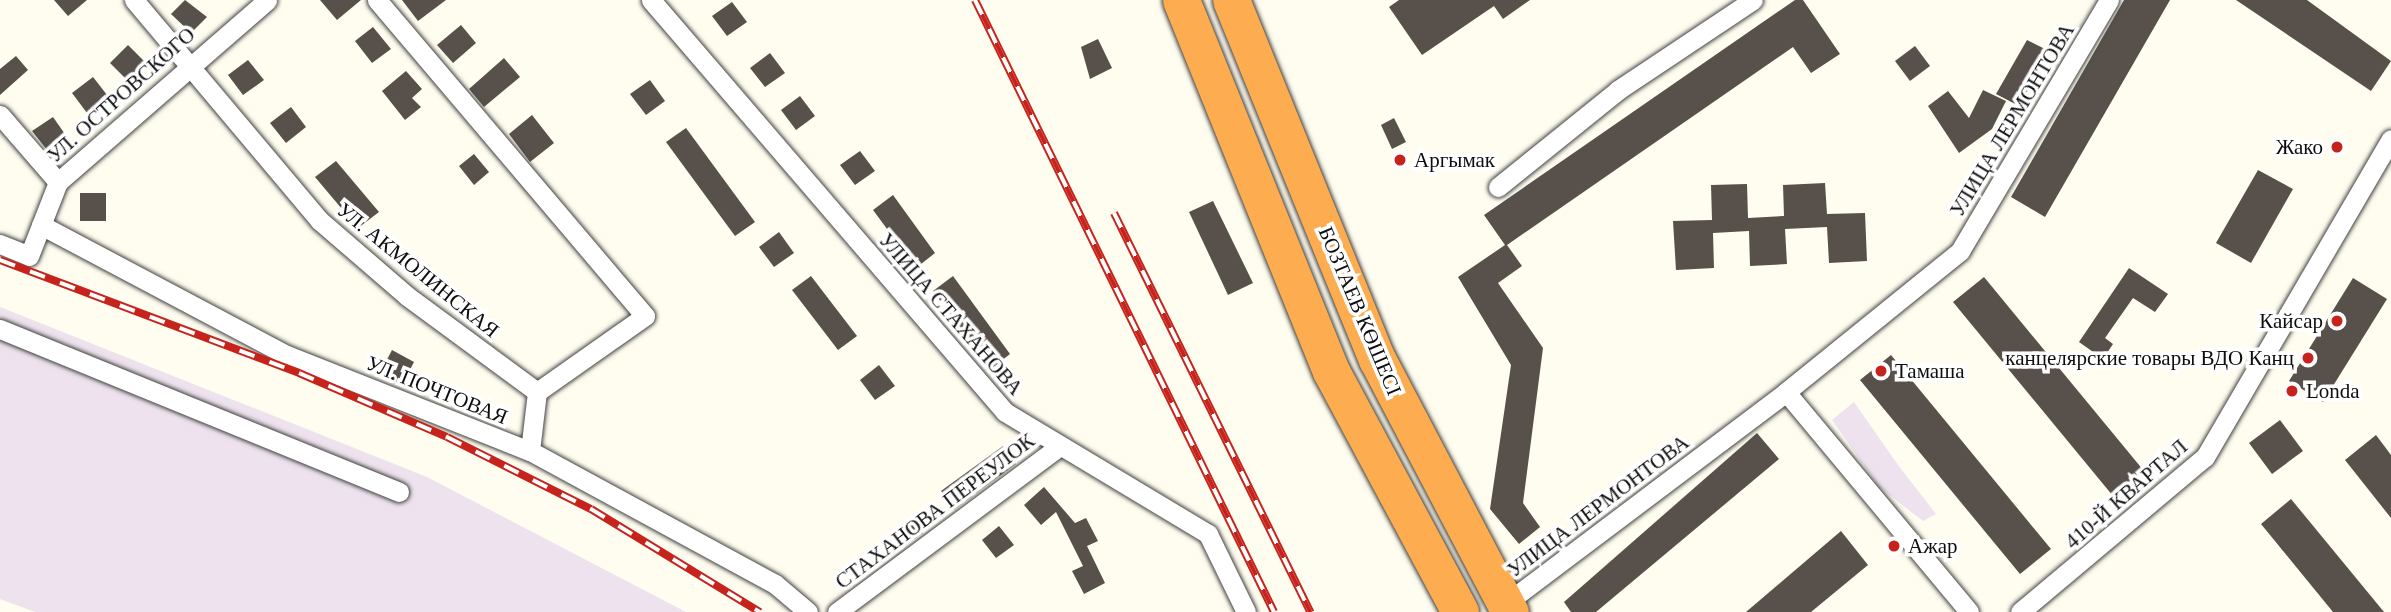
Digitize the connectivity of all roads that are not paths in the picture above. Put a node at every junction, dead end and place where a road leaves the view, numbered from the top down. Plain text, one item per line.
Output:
1 (134, 0) edge
2 (267, 0) edge
3 (377, 0) edge
4 (651, 0) edge
5 (1181, 0) edge
6 (1231, 0) edge
7 (1753, 0) edge
8 (2109, 0) edge
9 (187, 64) junction
10 (0, 116) edge
11 (2391, 139) edge
12 (58, 182) junction
13 (1499, 187) dead end
14 (41, 226) junction
15 (0, 244) edge
16 (0, 329) edge
17 (537, 392) junction
18 (1786, 392) junction
19 (1060, 446) junction
20 (530, 451) junction
21 (399, 492) dead end
22 (1503, 610) edge
23 (808, 612) edge
24 (837, 612) edge
25 (1246, 612) edge
26 (1460, 612) edge
27 (1969, 612) edge
28 (2020, 612) edge

1 - 9 street, УЛ. АКМОЛИНСКАЯ
2 - 9 street, УЛ. ОСТРОВСКОГО
3 - 17 street, УЛ. ПОЧТОВАЯ
4 - 19 street, УЛИЦА СТАХАНОВА
5 - 26 highway
6 - 22 highway, БОЗТАЕВ КӨШЕСІ
7 - 13 street
8 - 18 street, УЛИЦА ЛЕРМОНТОВА
9 - 12 street, УЛ. ОСТРОВСКОГО
9 - 17 street, УЛ. АКМОЛИНСКАЯ
10 - 12 street
11 - 28 street, 410-Й КВАРТАЛ
12 - 14 street, УЛ. ОСТРОВСКОГО
14 - 15 street, УЛ. ОСТРОВСКОГО
14 - 20 street, УЛ. ПОЧТОВАЯ
16 - 21 street
17 - 20 street
18 - 22 street, УЛИЦА ЛЕРМОНТОВА
18 - 27 street
19 - 24 street, СТАХАНОВА ПЕРЕУЛОК
19 - 25 street, УЛИЦА СТАХАНОВА
20 - 23 street, УЛ. ПОЧТОВАЯ

